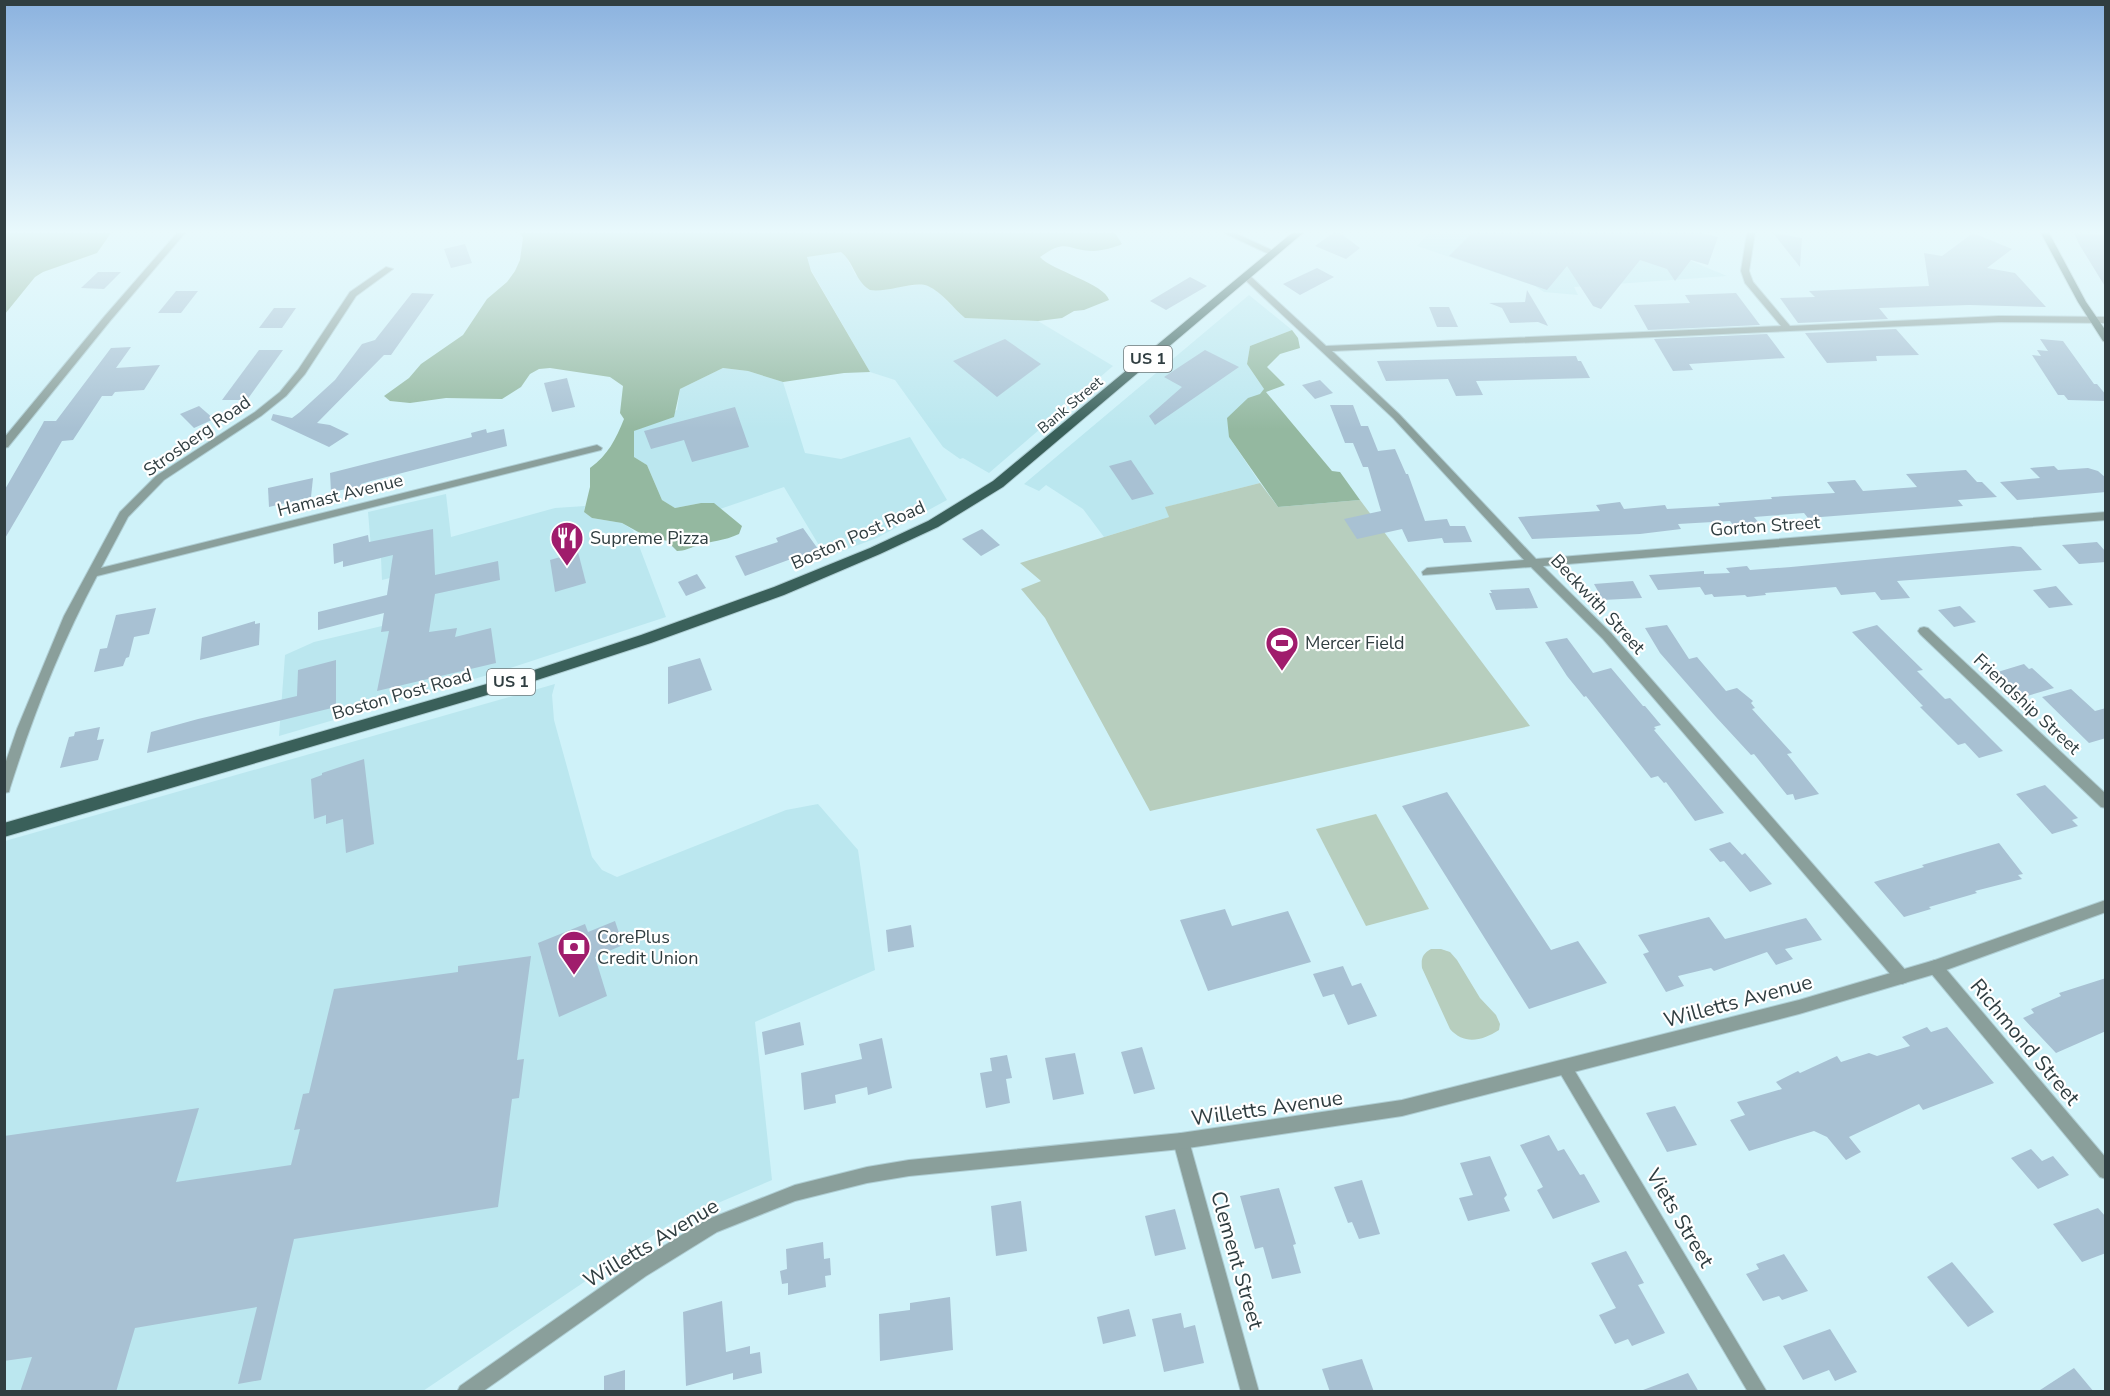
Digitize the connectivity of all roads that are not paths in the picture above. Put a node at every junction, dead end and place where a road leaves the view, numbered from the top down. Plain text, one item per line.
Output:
1 (125, 298) edge
2 (350, 298) edge
3 (1220, 298) edge
4 (1269, 298) edge
5 (1762, 298) edge
6 (2081, 298) edge
7 (2093, 319) junction
8 (2106, 320) edge
9 (1787, 328) junction
10 (2106, 339) edge
11 (1323, 349) junction
12 (4, 445) edge
13 (597, 448) dead end
14 (998, 484) joint
15 (2106, 516) edge
16 (1536, 564) junction
17 (1427, 572) dead end
18 (91, 574) junction
19 (1924, 630) dead end
20 (4, 788) edge
21 (2106, 803) edge
22 (4, 830) edge
23 (2106, 906) edge
24 (1935, 968) junction
25 (1902, 977) junction
26 (1564, 1068) junction
27 (1180, 1141) junction
28 (2106, 1170) edge
29 (466, 1392) edge
30 (1250, 1392) edge
31 (1758, 1392) edge

1 - 12 street
2 - 18 street, Strosberg Road
3 - 14 main road, Bank Street / US 1
4 - 11 street, Beckwith Street
5 - 9 street
6 - 7 main road
7 - 8 street
7 - 9 street
7 - 10 main road
9 - 11 street
11 - 16 street, Beckwith Street
13 - 18 street, Hamast Avenue
14 - 22 main road, Boston Post Road / US 1
15 - 16 street, Gorton Street
16 - 17 street, Gorton Street
16 - 25 street, Beckwith Street
18 - 20 street, Strosberg Road
19 - 21 street, Friendship Street
23 - 24 street, Willetts Avenue
24 - 25 street, Willetts Avenue
24 - 28 street, Richmond Street
25 - 26 street, Willetts Avenue
26 - 27 street, Willetts Avenue
26 - 31 street, Viets Street
27 - 29 street, Willetts Avenue
27 - 30 street, Clement Street

